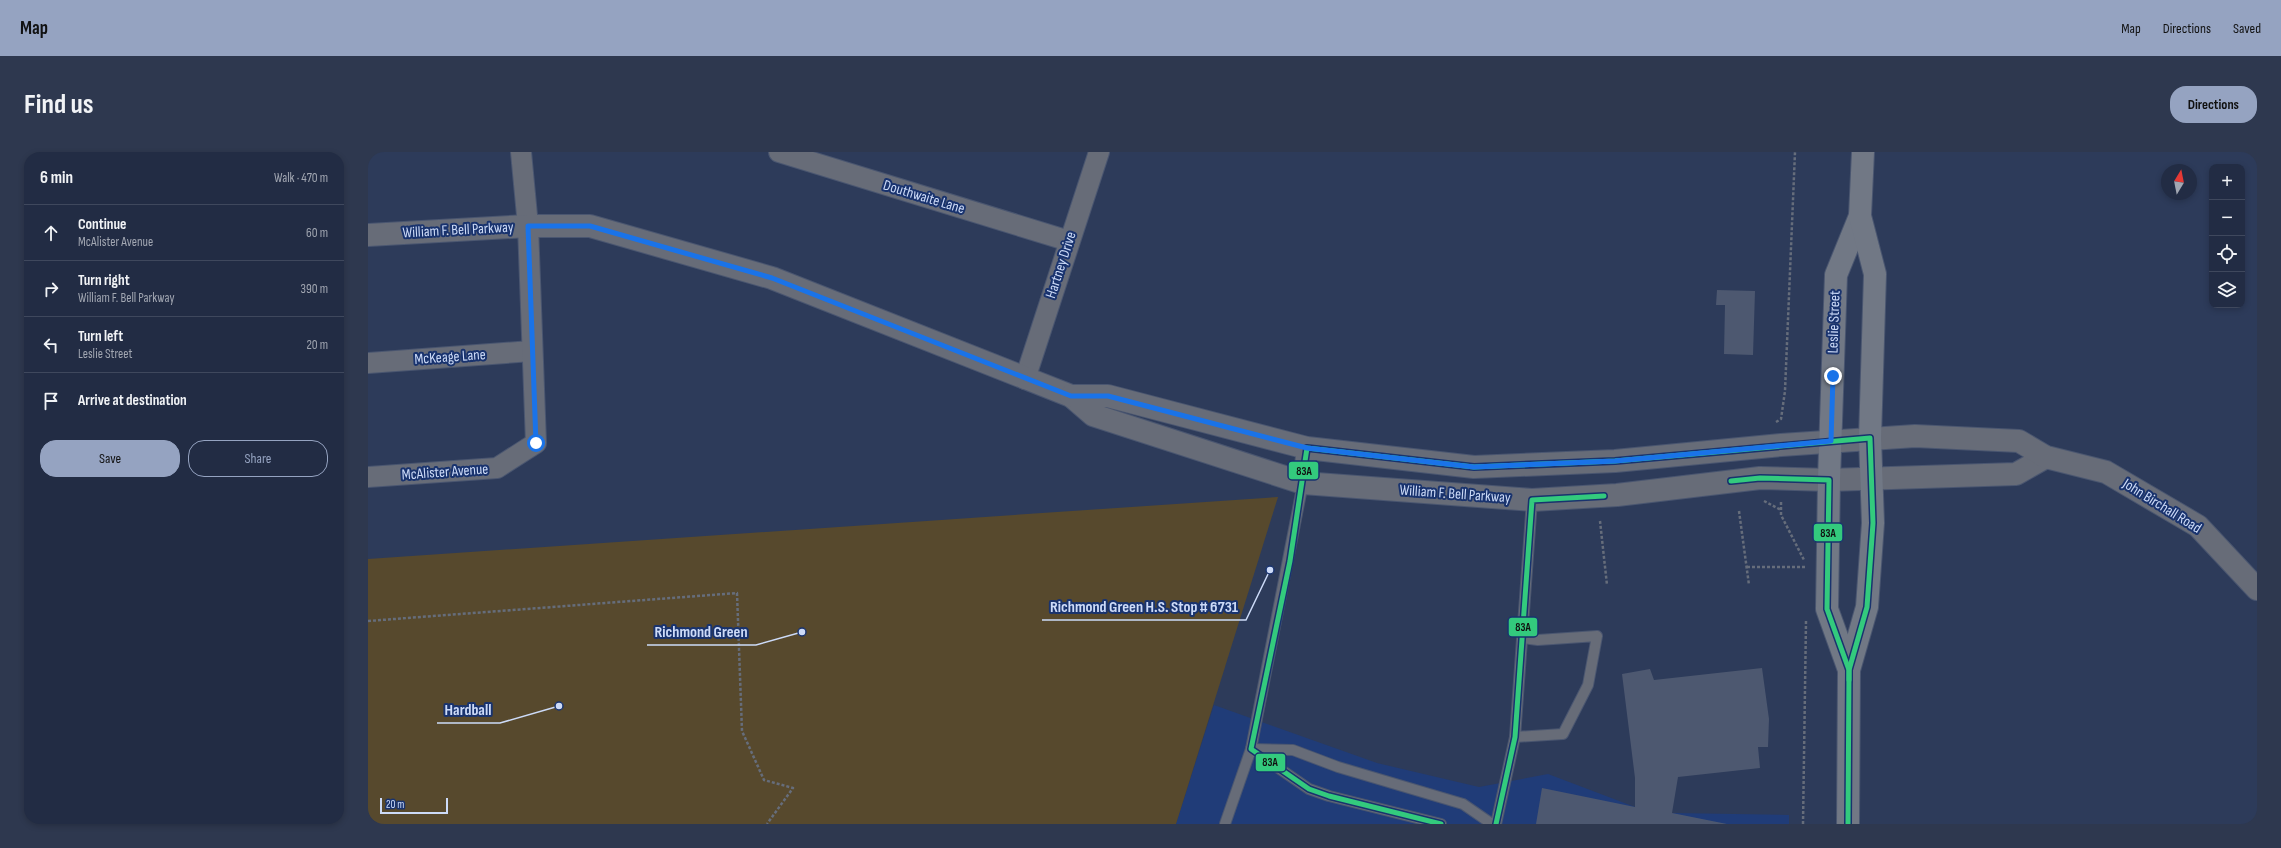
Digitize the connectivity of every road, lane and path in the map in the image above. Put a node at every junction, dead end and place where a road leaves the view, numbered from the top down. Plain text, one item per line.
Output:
1 (521, 152) edge
2 (779, 152) edge
3 (1099, 152) edge
4 (1795, 152) edge
5 (1863, 152) edge
6 (1860, 216) junction
7 (528, 226) junction
8 (368, 235) edge
9 (1068, 241) junction
10 (532, 351) junction
11 (368, 363) edge
12 (1025, 379) junction
13 (1071, 396) junction
14 (1781, 419) dead end
15 (1870, 438) junction
16 (1831, 441) junction
17 (1307, 448) junction
18 (2046, 457) junction
19 (368, 477) edge
20 (1870, 479) junction
21 (1829, 480) junction
22 (1303, 483) junction
23 (1532, 500) junction
24 (1781, 502) dead end
25 (1739, 511) dead end
26 (1600, 521) dead end
27 (1747, 567) junction
28 (1607, 585) dead end
29 (1749, 585) dead end
30 (2257, 589) edge
31 (1806, 618) dead end
32 (368, 621) edge
33 (1523, 638) junction
34 (1849, 670) junction
35 (1515, 737) junction
36 (1251, 749) junction
37 (767, 824) edge
38 (1225, 824) edge
39 (1441, 824) edge
40 (1492, 824) edge
41 (1496, 824) edge
42 (1802, 824) edge
43 (1848, 824) edge

1 - 7 street, McAlister Avenue
2 - 9 street, Douthwaite Lane
3 - 9 street, Hartney Drive
4 - 14 path
5 - 6 main road, Leslie Street
6 - 15 main road, Leslie Street
6 - 16 main road, Leslie Street
7 - 8 street, William F. Bell Parkway
7 - 10 street, McAlister Avenue
7 - 12 street, William F. Bell Parkway
9 - 12 street, Hartney Drive
10 - 11 street, McKeage Lane
10 - 19 street, McAlister Avenue
12 - 13 street, William F. Bell Parkway
13 - 17 street, William F. Bell Parkway
13 - 22 street, William F. Bell Parkway
15 - 16 street, William F. Bell Parkway
15 - 18 street, John Birchall Road
15 - 20 main road, Leslie Street
16 - 17 street, William F. Bell Parkway
16 - 21 main road, Leslie Street
17 - 22 street
18 - 20 street
18 - 30 street, John Birchall Road
20 - 21 street, William F. Bell Parkway
20 - 34 main road, Leslie Street
21 - 23 street, William F. Bell Parkway
21 - 34 main road, Leslie Street
22 - 23 street, William F. Bell Parkway
22 - 36 lane
23 - 33 lane
24 - 27 path
25 - 27 path
26 - 28 path
27 - 29 path
31 - 42 path
32 - 37 path
33 - 35 lane
33 - 35 lane
34 - 43 main road, Leslie Street
35 - 41 lane
36 - 38 lane
36 - 39 lane
36 - 40 lane

